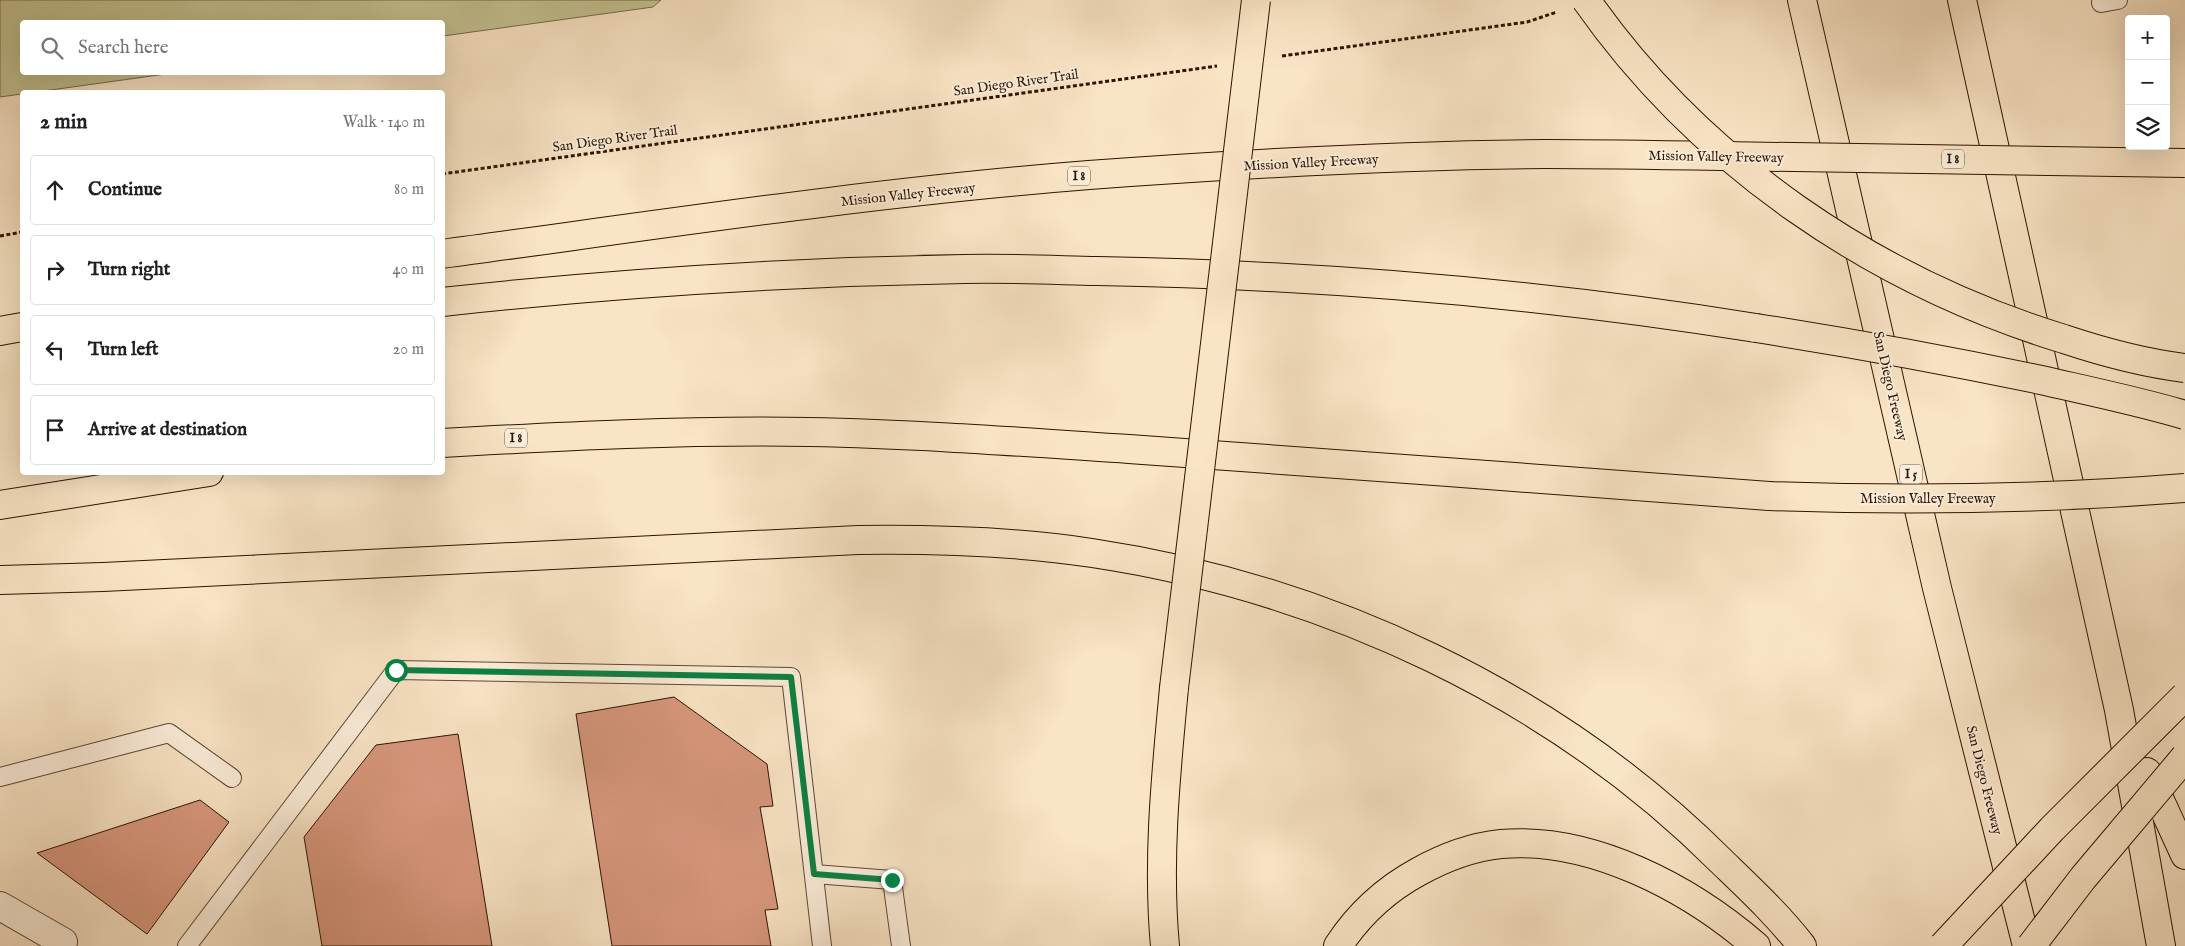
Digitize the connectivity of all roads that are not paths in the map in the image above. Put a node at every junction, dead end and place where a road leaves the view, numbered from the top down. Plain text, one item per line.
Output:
1 (1256, 0) edge
2 (1802, 0) edge
3 (1962, 0) edge
4 (1574, 5) edge
5 (2185, 163) edge
6 (445, 254) edge
7 (445, 302) edge
8 (20, 327) edge
9 (0, 331) edge
10 (20, 341) edge
11 (0, 343) edge
12 (2185, 368) edge
13 (2185, 415) edge
14 (445, 443) edge
15 (190, 475) edge
16 (2185, 488) edge
17 (0, 505) edge
18 (0, 580) edge
19 (2185, 696) edge
20 (2119, 710) junction
21 (2185, 757) edge
22 (0, 776) edge
23 (232, 778) dead end
24 (2185, 855) edge
25 (814, 874) junction
26 (0, 906) edge
27 (63, 942) dead end
28 (187, 946) edge
29 (822, 946) edge
30 (901, 946) edge
31 (1165, 946) edge
32 (1338, 946) edge
33 (1756, 946) edge
34 (1802, 946) edge
35 (1943, 946) edge
36 (2029, 946) edge
37 (2161, 946) edge

1 - 31 highway, bridge
2 - 36 highway, San Diego Freeway / I 5
3 - 20 highway
4 - 12 highway, bridge
5 - 6 highway, Mission Valley Freeway / I 8, bridge
7 - 13 highway, bridge
8 - 9 highway
10 - 11 highway
14 - 16 highway, Mission Valley Freeway / I 8, bridge
15 - 17 highway
18 - 34 highway
19 - 35 highway, bridge
20 - 24 highway
20 - 37 highway
21 - 36 highway, bridge
22 - 23 lane
25 - 28 lane
25 - 29 lane
25 - 30 lane
26 - 27 street
32 - 33 highway

